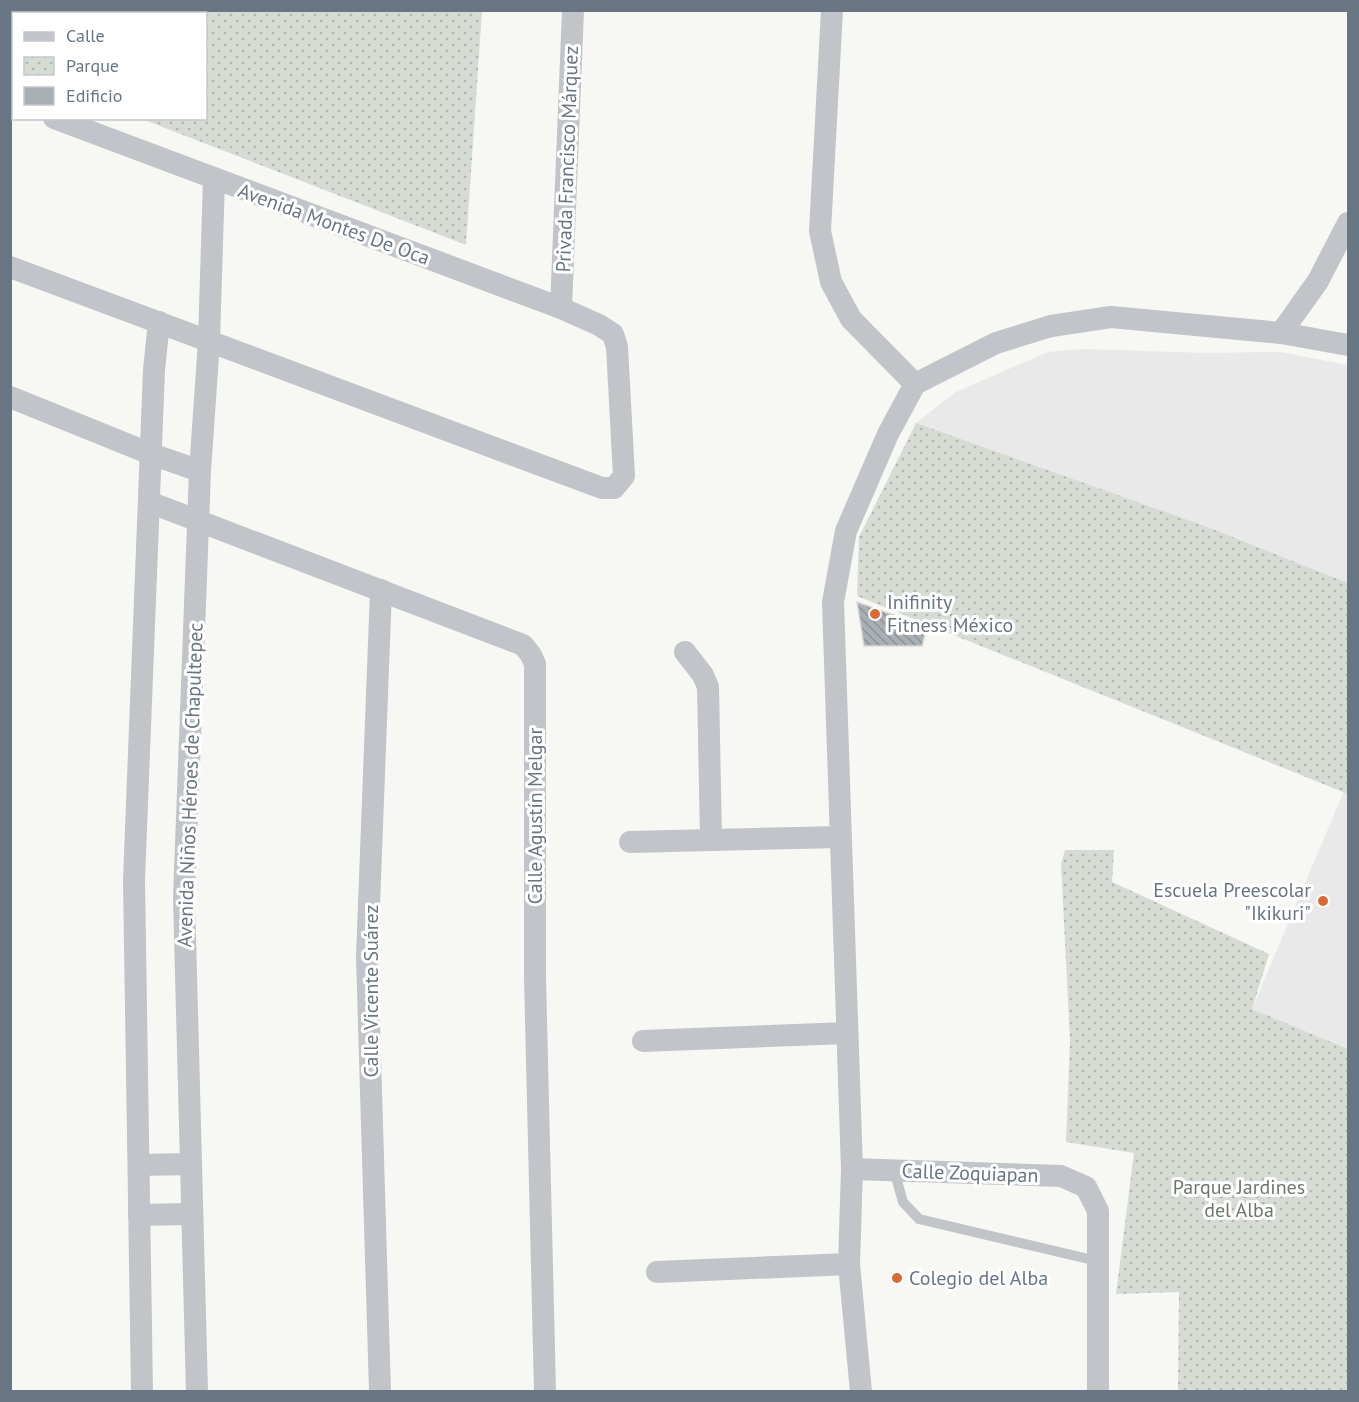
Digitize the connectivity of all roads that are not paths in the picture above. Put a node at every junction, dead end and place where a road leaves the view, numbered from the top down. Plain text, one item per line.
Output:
1 (573, 10) edge
2 (832, 10) edge
3 (59, 120) edge
4 (214, 179) junction
5 (1348, 224) edge
6 (10, 267) edge
7 (561, 308) junction
8 (159, 322) junction
9 (1281, 333) junction
10 (209, 340) junction
11 (1348, 345) edge
12 (915, 384) junction
13 (10, 397) edge
14 (151, 454) junction
15 (200, 471) junction
16 (148, 502) junction
17 (198, 520) junction
18 (381, 590) junction
19 (685, 652) dead end
20 (840, 837) junction
21 (711, 840) junction
22 (630, 842) dead end
23 (847, 1033) junction
24 (643, 1041) dead end
25 (191, 1164) junction
26 (139, 1165) junction
27 (852, 1169) junction
28 (894, 1170) junction
29 (192, 1214) junction
30 (139, 1215) junction
31 (1097, 1262) junction
32 (849, 1264) junction
33 (657, 1272) dead end
34 (142, 1392) edge
35 (197, 1392) edge
36 (380, 1392) edge
37 (545, 1392) edge
38 (861, 1392) edge
39 (1098, 1392) edge

1 - 7 street, Privada Francisco Márquez
2 - 12 street
3 - 4 street, Avenida Montes De Oca
4 - 7 street, Avenida Montes De Oca
4 - 10 street, Avenida Niños Héroes de Chapultepec
5 - 9 street
6 - 8 street
7 - 10 street, Avenida Montes De Oca
8 - 10 street
8 - 14 street
9 - 11 street
9 - 12 street
10 - 15 street, Avenida Niños Héroes de Chapultepec
12 - 20 street
13 - 14 street
14 - 15 street
14 - 16 street
15 - 17 street, Avenida Niños Héroes de Chapultepec
16 - 17 street, Calle Agustín Melgar
16 - 26 street
17 - 18 street, Calle Agustín Melgar
17 - 25 street, Avenida Niños Héroes de Chapultepec
18 - 36 street, Calle Vicente Suárez
18 - 37 street, Calle Agustín Melgar
19 - 21 street
20 - 21 street
20 - 23 street
21 - 22 street
23 - 24 street
23 - 27 street
25 - 26 street
25 - 29 street, Avenida Niños Héroes de Chapultepec
26 - 30 street
27 - 28 street, Calle Zoquiapan
27 - 32 street
28 - 31 lane
28 - 31 street, Calle Zoquiapan
29 - 30 street
29 - 35 street, Avenida Niños Héroes de Chapultepec
30 - 34 street
31 - 39 street
32 - 33 street
32 - 38 street

